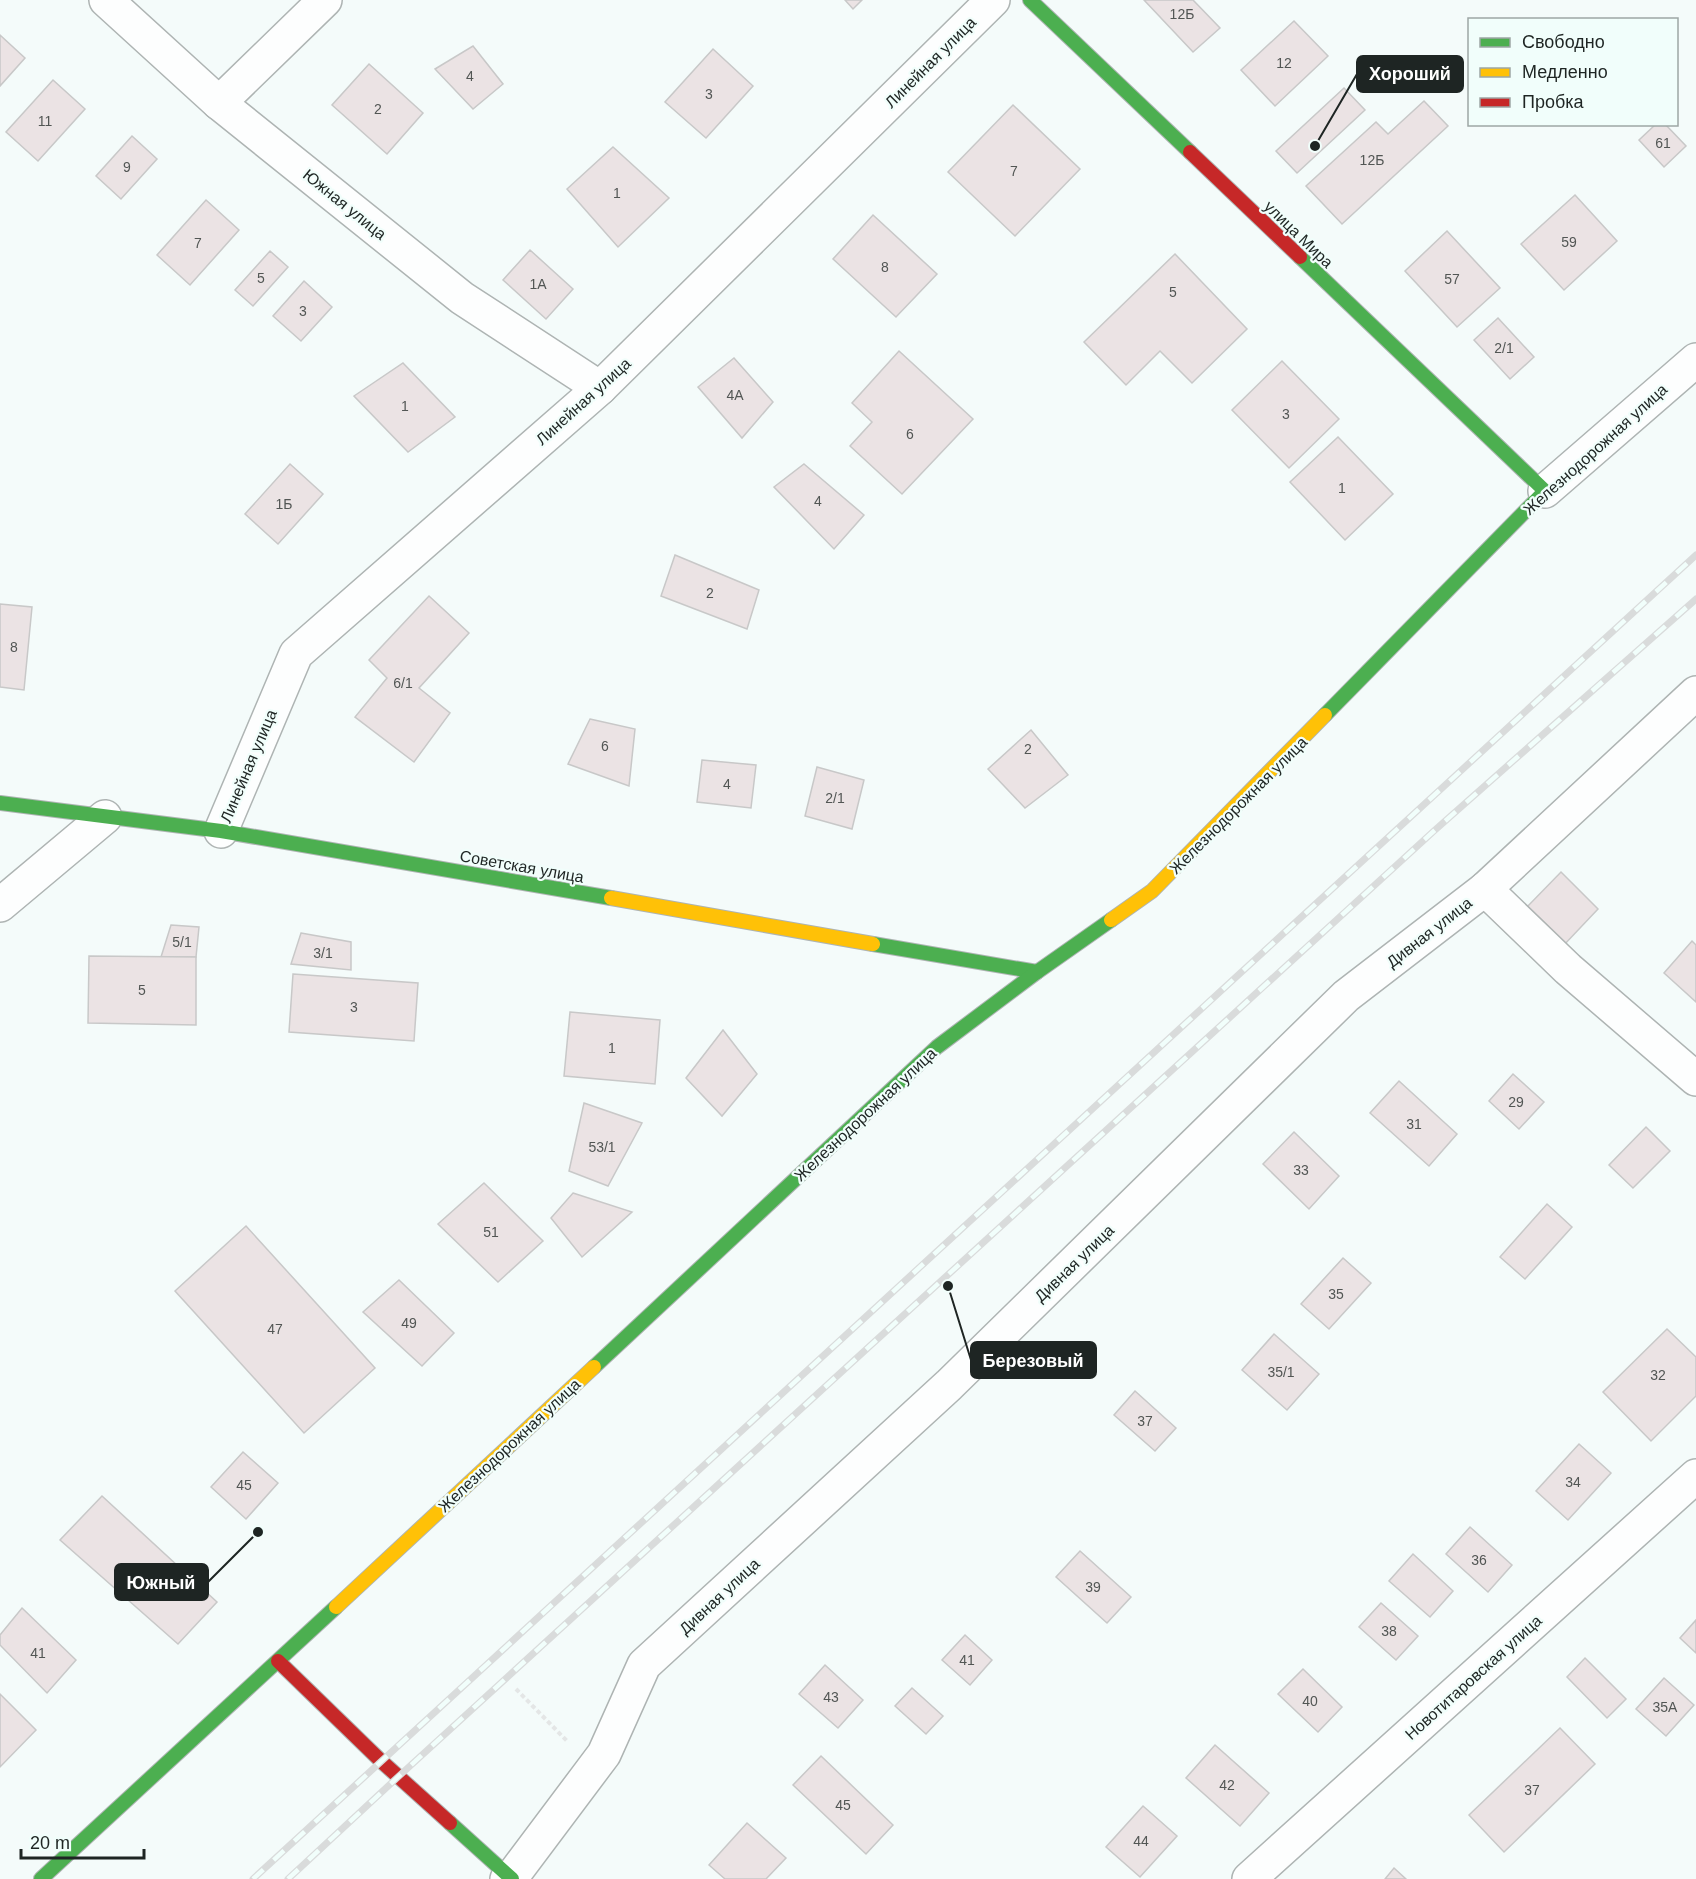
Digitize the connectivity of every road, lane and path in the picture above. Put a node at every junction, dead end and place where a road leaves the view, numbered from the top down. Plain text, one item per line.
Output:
1 (106, 0) edge
2 (325, 0) edge
3 (993, 0) edge
4 (1030, 0) edge
5 (219, 103) junction
6 (1696, 360) edge
7 (600, 388) junction
8 (1545, 491) junction
9 (1696, 693) edge
10 (0, 803) edge
11 (105, 818) junction
12 (221, 831) junction
13 (1485, 889) junction
14 (0, 905) edge
15 (1036, 972) junction
16 (1696, 1079) edge
17 (1696, 1476) edge
18 (278, 1661) junction
19 (516, 1689) dead end
20 (593, 1769) junction
21 (41, 1879) edge
22 (510, 1879) edge
23 (1249, 1879) edge

1 - 5 street, Южная улица
2 - 5 street
3 - 7 street, Линейная улица
4 - 8 street, улица Мира
5 - 7 street, Южная улица
6 - 8 street, Железнодорожная улица
7 - 12 street, Линейная улица
8 - 15 street, Железнодорожная улица
9 - 13 street, Дивная улица
10 - 11 street, Советская улица
11 - 12 street, Советская улица
11 - 14 street
12 - 15 street, Советская улица
13 - 16 street
13 - 20 street, Дивная улица
15 - 18 street, Железнодорожная улица
17 - 23 street, Новотитаровская улица
18 - 21 street, Железнодорожная улица
18 - 22 street
19 - 20 path
20 - 22 street, Дивная улица

